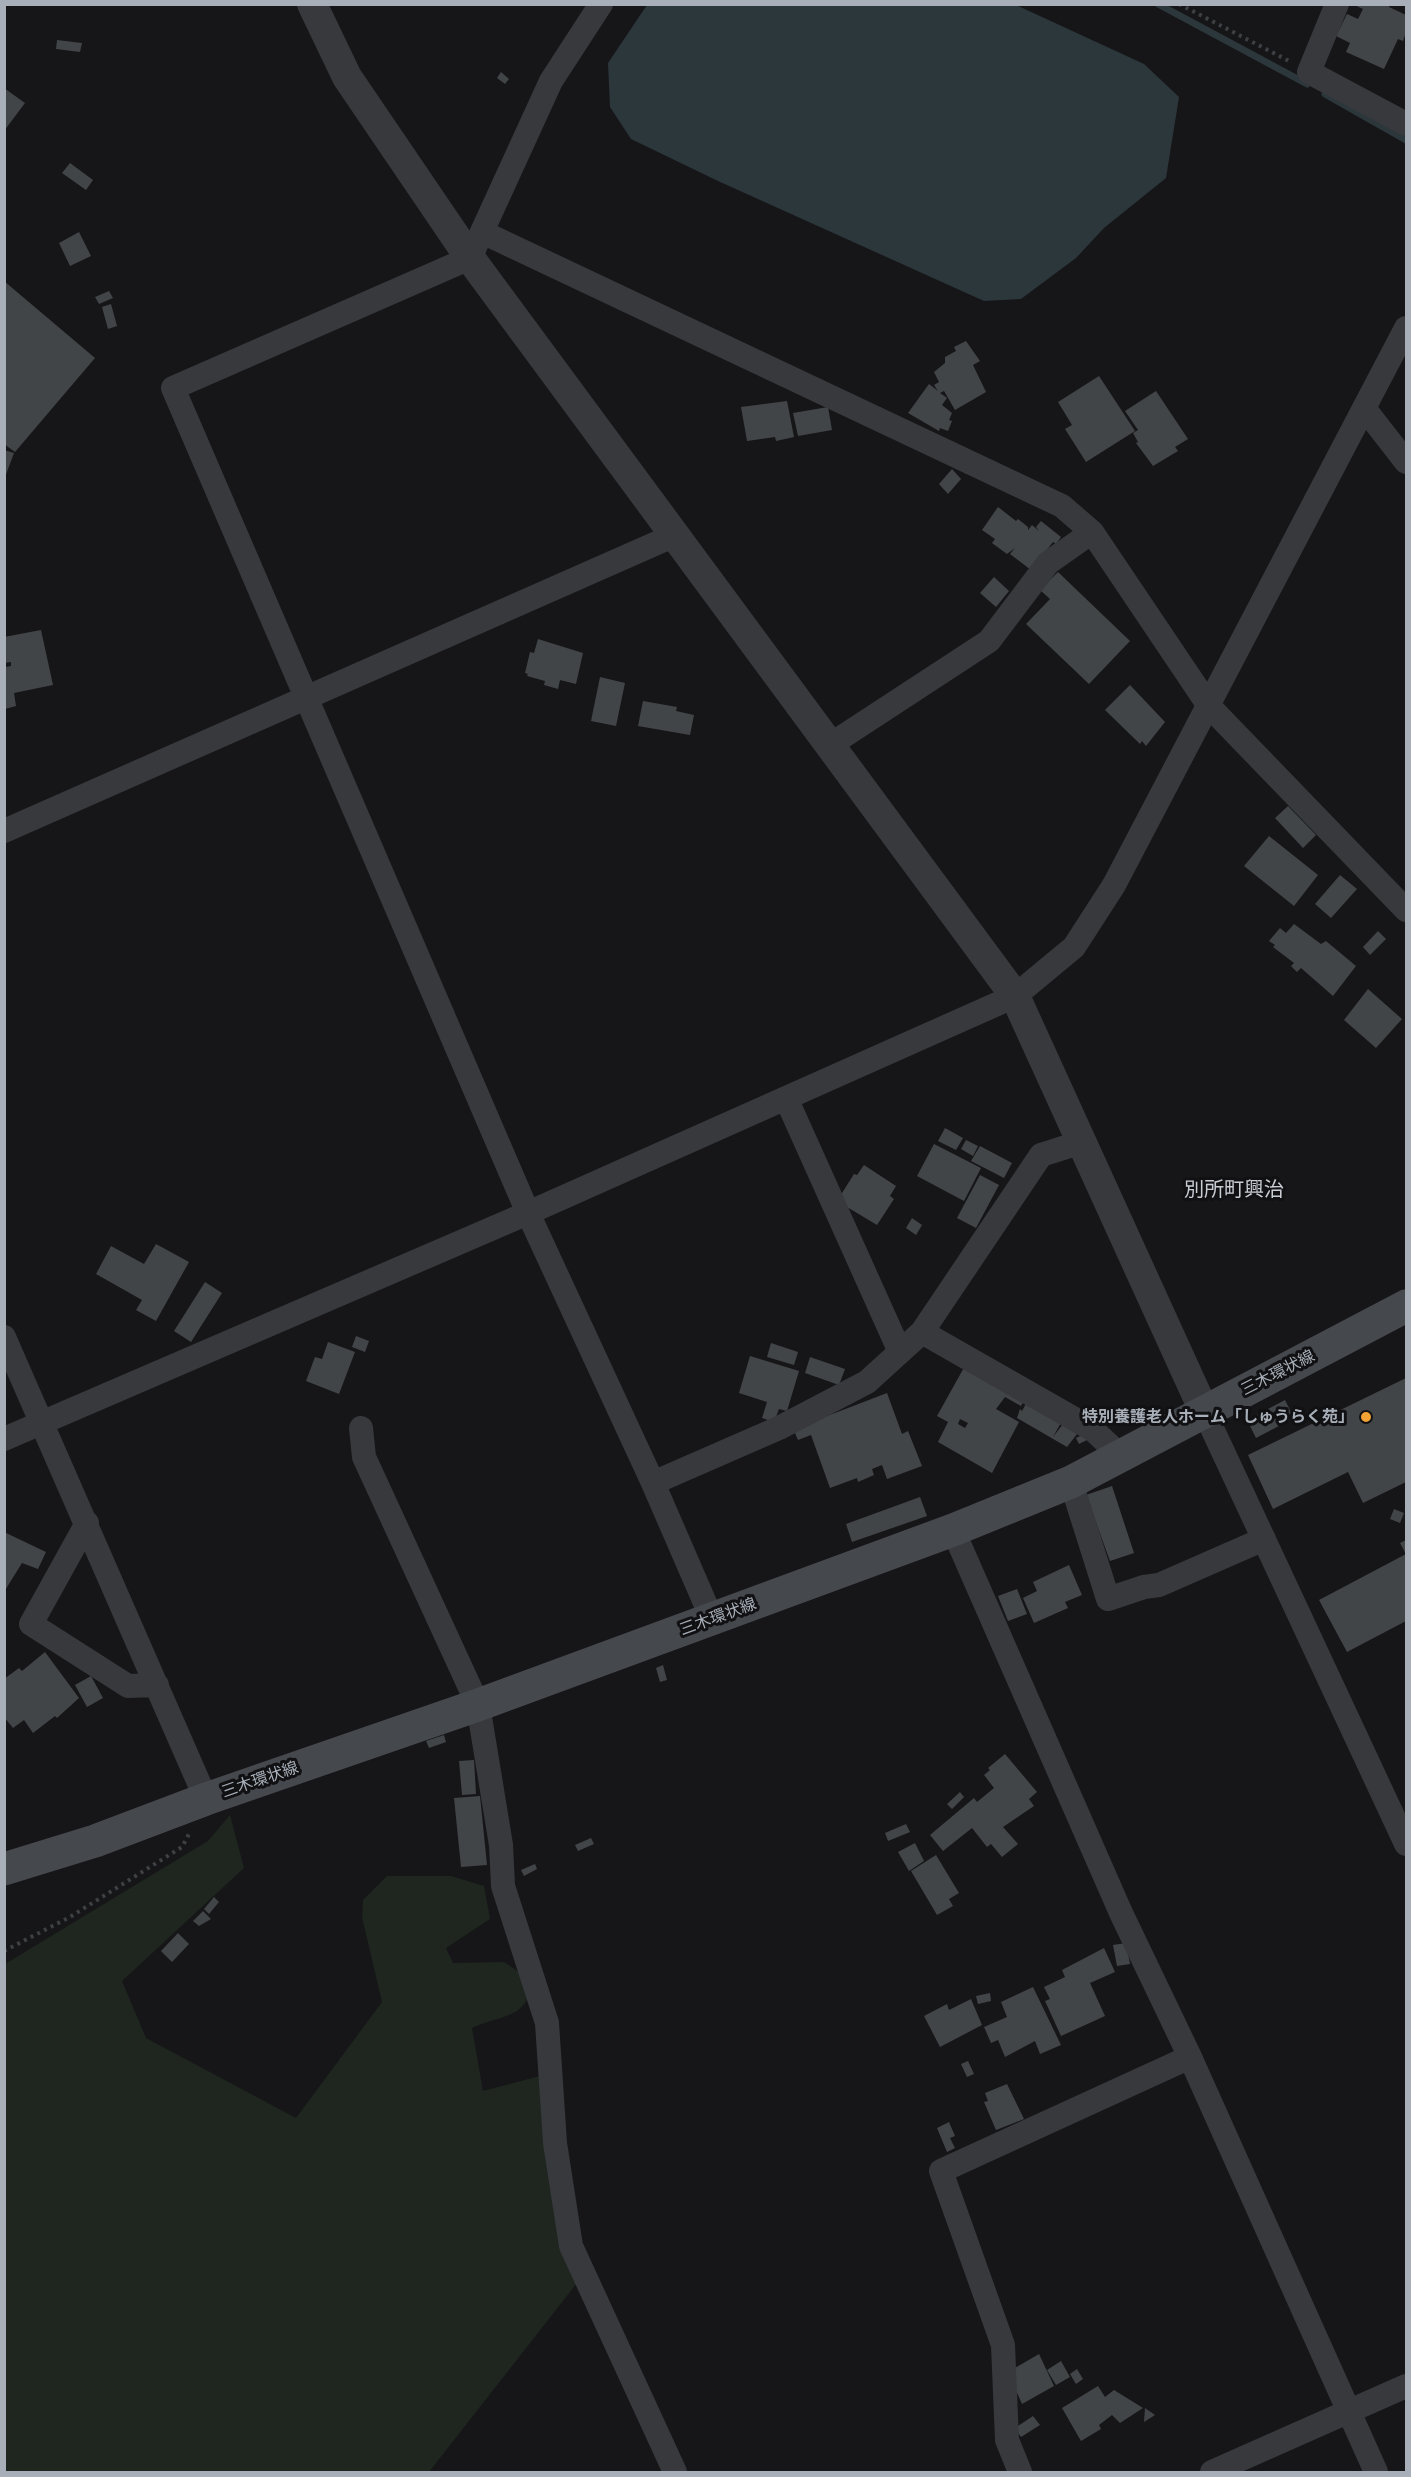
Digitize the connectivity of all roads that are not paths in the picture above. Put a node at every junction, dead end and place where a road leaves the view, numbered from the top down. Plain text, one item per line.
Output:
1 (312, 4) edge
2 (602, 4) edge
3 (1338, 4) edge
4 (1407, 124) edge
5 (476, 245) junction
6 (1407, 328) edge
7 (1364, 408) junction
8 (1407, 462) edge
9 (1092, 532) junction
10 (675, 535) junction
11 (307, 698) junction
12 (1209, 706) junction
13 (830, 745) junction
14 (4, 831) edge
15 (1407, 910) edge
16 (1016, 996) junction
17 (786, 1098) junction
18 (1082, 1142) junction
19 (528, 1213) junction
20 (1407, 1306) edge
21 (922, 1332) junction
22 (4, 1337) edge
23 (900, 1352) junction
24 (1204, 1411) junction
25 (43, 1423) junction
26 (361, 1428) dead end
27 (4, 1438) edge
28 (1121, 1456) junction
29 (1071, 1482) junction
30 (653, 1484) junction
31 (87, 1523) junction
32 (953, 1530) junction
33 (1264, 1539) junction
34 (712, 1619) junction
35 (157, 1685) junction
36 (478, 1705) junction
37 (206, 1799) junction
38 (1407, 1844) edge
39 (4, 1869) edge
40 (1190, 2056) junction
41 (1407, 2385) edge
42 (1348, 2411) junction
43 (675, 2472) edge
44 (1020, 2472) edge
45 (1212, 2472) edge
46 (1376, 2472) edge

1 - 5 street
2 - 5 street
3 - 4 street
5 - 9 street
5 - 10 street
5 - 11 street
6 - 7 street
7 - 8 street
7 - 12 street
9 - 12 street
9 - 13 street
10 - 11 street
10 - 13 street
11 - 14 street
11 - 19 street
12 - 15 street
12 - 16 street
13 - 16 street
16 - 17 street
16 - 18 street
17 - 19 street
17 - 23 street
18 - 21 street
18 - 24 street
19 - 25 street
19 - 30 street
20 - 24 main road, 三木環状線
21 - 23 street
21 - 28 street
22 - 25 street
23 - 30 street
24 - 28 main road, 三木環状線
24 - 33 street
25 - 27 street
25 - 31 street
26 - 36 street
28 - 29 main road, 三木環状線
29 - 32 main road, 三木環状線
29 - 33 street
30 - 34 street
31 - 35 street
31 - 35 street
32 - 34 main road, 三木環状線
32 - 40 street
33 - 38 street
34 - 36 main road, 三木環状線
35 - 37 street
36 - 37 main road, 三木環状線
36 - 43 street
37 - 39 main road, 三木環状線
40 - 42 street
40 - 44 street
41 - 42 street
42 - 45 street
42 - 46 street

